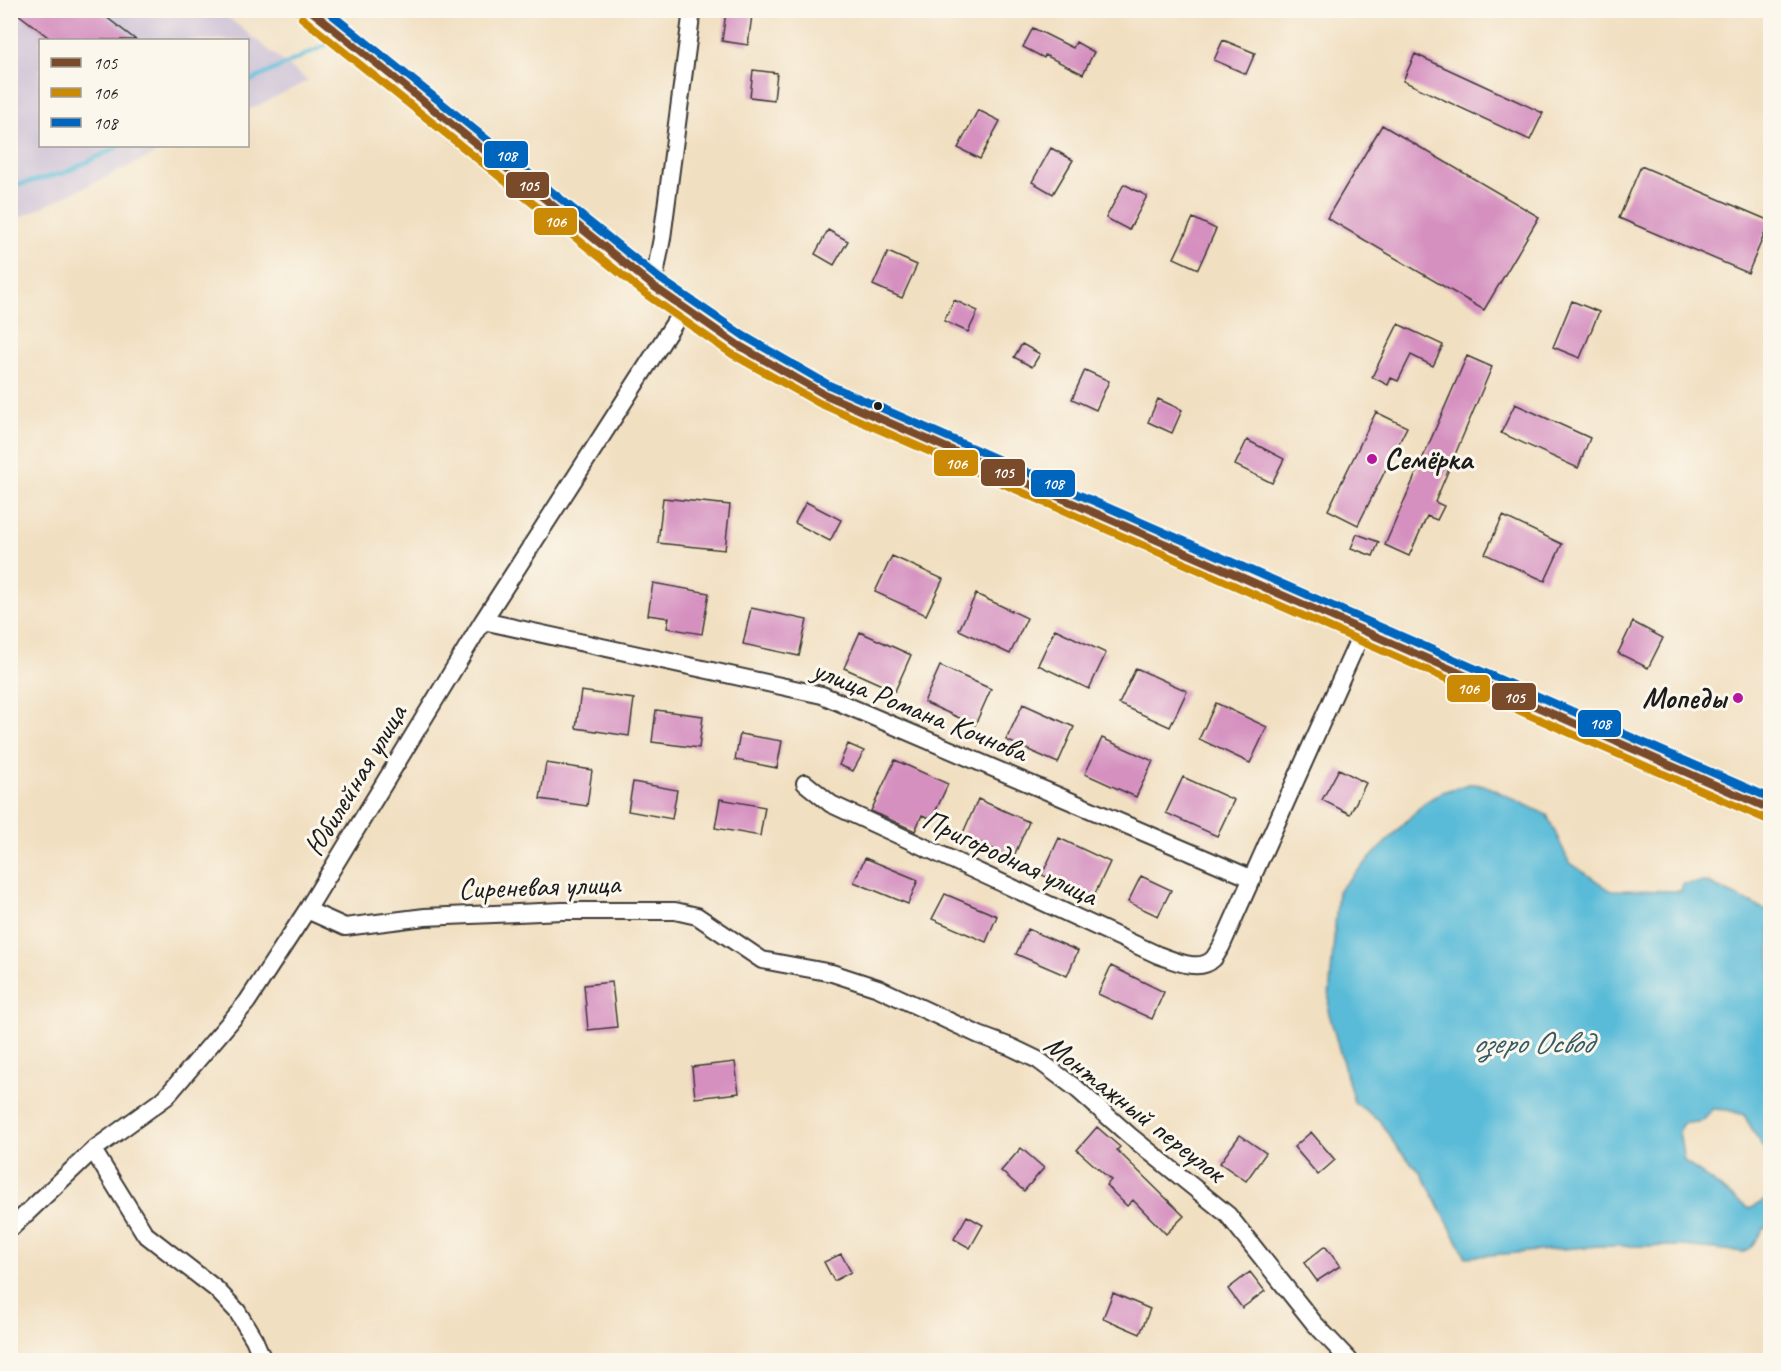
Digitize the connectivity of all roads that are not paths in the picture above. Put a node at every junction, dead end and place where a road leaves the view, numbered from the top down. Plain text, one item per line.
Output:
1 (309, 10) edge
2 (692, 10) edge
3 (653, 286) junction
4 (684, 308) junction
5 (483, 621) junction
6 (1362, 632) junction
7 (805, 783) dead end
8 (1770, 809) edge
9 (1253, 879) junction
10 (308, 910) junction
11 (762, 960) joint
12 (93, 1150) junction
13 (10, 1229) edge
14 (263, 1360) edge
15 (1349, 1360) edge

1 - 3 highway
2 - 3 street
3 - 4 highway
4 - 5 street, Юбилейная улица
4 - 6 highway
5 - 9 street, улица Романа Кочнова
5 - 10 street, Юбилейная улица
6 - 8 highway
6 - 9 street
7 - 9 street, Пригородная улица
10 - 11 street, Сиреневая улица
10 - 12 street, Юбилейная улица
11 - 15 street, Монтажный переулок
12 - 13 street, Юбилейная улица
12 - 14 street

